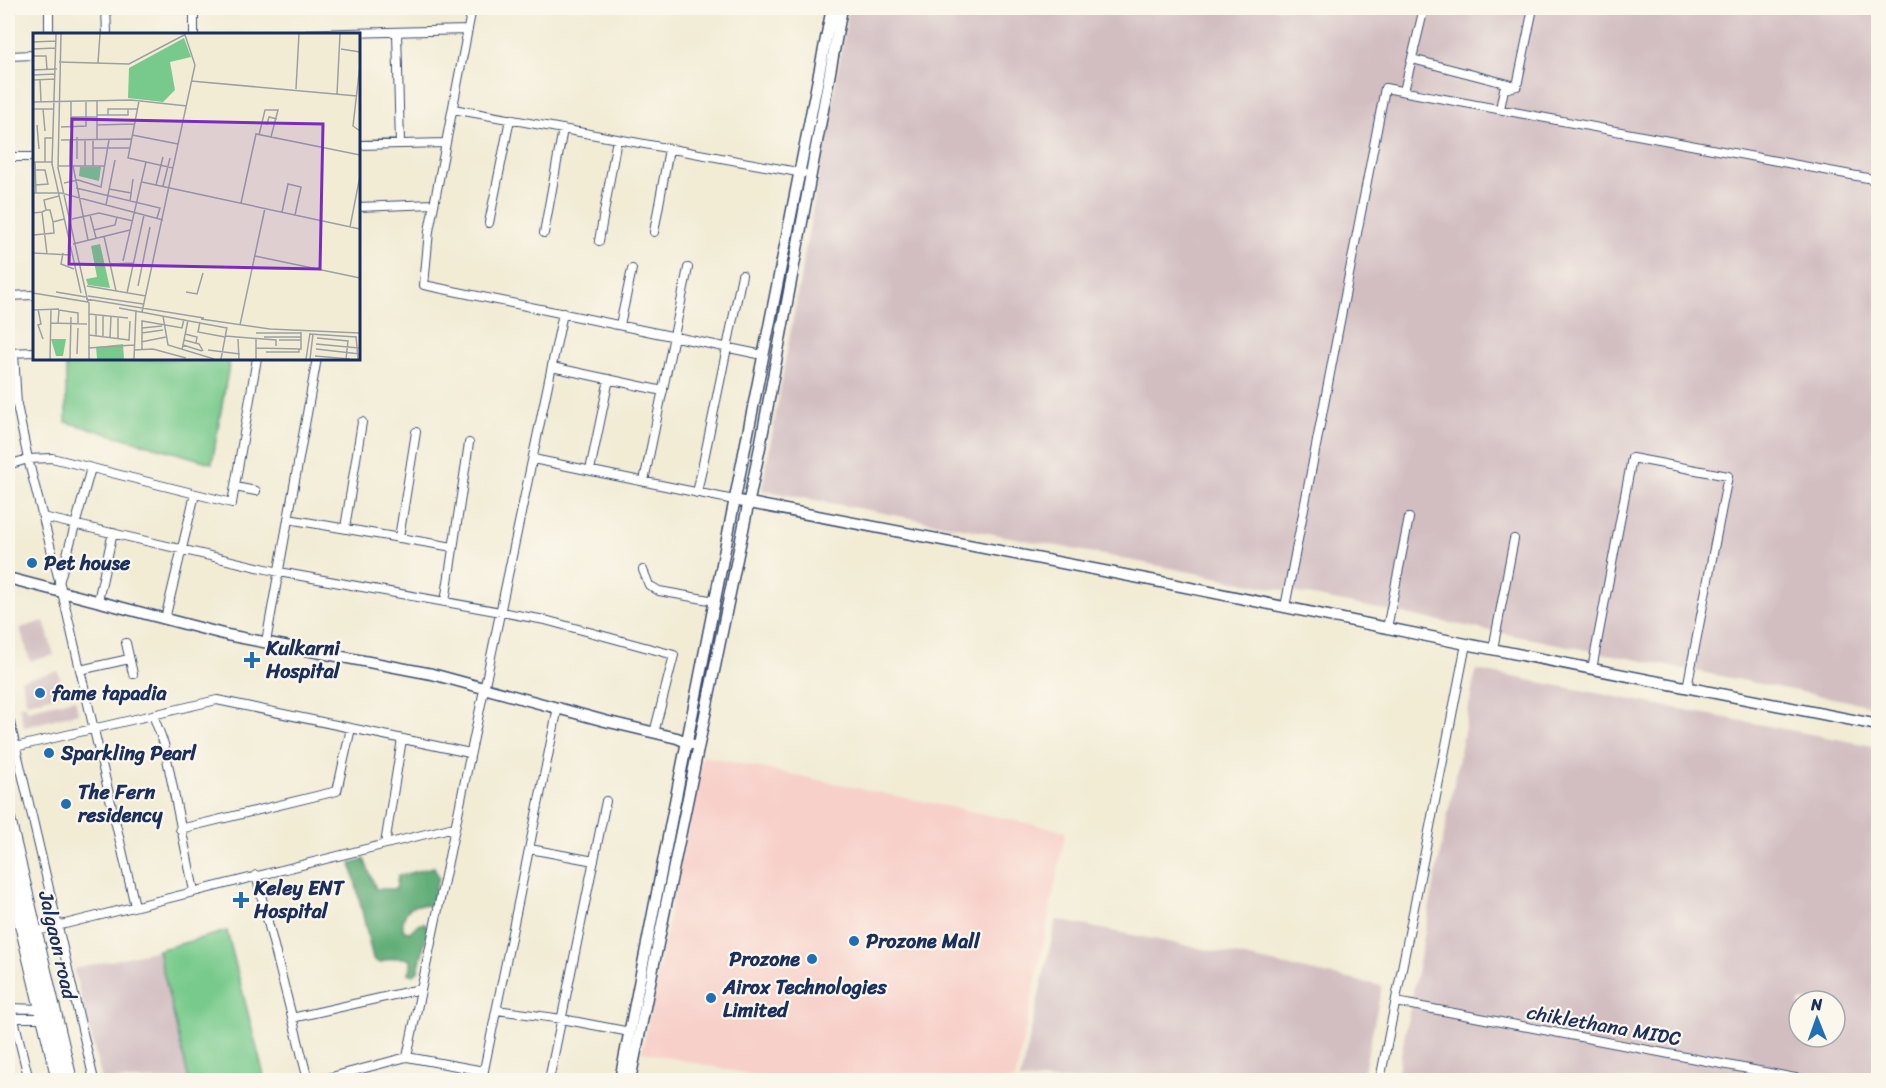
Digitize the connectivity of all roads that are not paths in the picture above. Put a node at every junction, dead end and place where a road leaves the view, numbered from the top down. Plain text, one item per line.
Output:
1 (49, 8) edge
2 (106, 8) edge
3 (194, 8) edge
4 (472, 8) edge
5 (832, 8) edge
6 (842, 8) edge
7 (1424, 8) edge
8 (1533, 8) edge
9 (468, 30) junction
10 (397, 32) junction
11 (49, 33) edge
12 (107, 33) edge
13 (194, 33) edge
14 (360, 33) edge
15 (33, 55) edge
16 (8, 56) edge
17 (1412, 59) junction
18 (1517, 86) junction
19 (821, 88) junction
20 (1404, 91) junction
21 (453, 109) junction
22 (1500, 109) junction
23 (510, 119) junction
24 (563, 129) junction
25 (617, 139) junction
26 (446, 143) junction
27 (400, 144) junction
28 (360, 145) edge
29 (669, 149) junction
30 (33, 157) edge
31 (8, 158) edge
32 (805, 174) junction
33 (1878, 180) edge
34 (434, 204) junction
35 (360, 207) edge
36 (489, 223) dead end
37 (654, 232) dead end
38 (544, 233) dead end
39 (599, 241) dead end
40 (688, 268) dead end
41 (632, 269) dead end
42 (742, 275) dead end
43 (33, 295) edge
44 (8, 296) edge
45 (563, 313) junction
46 (620, 325) junction
47 (674, 336) junction
48 (728, 347) junction
49 (33, 352) edge
50 (11, 353) edge
51 (764, 355) junction
52 (257, 360) edge
53 (317, 360) edge
54 (552, 367) junction
55 (609, 379) junction
56 (663, 391) junction
57 (362, 422) dead end
58 (416, 432) dead end
59 (469, 443) dead end
60 (28, 459) junction
61 (533, 459) junction
62 (8, 465) edge
63 (91, 468) junction
64 (590, 470) junction
65 (644, 482) junction
66 (235, 487) junction
67 (256, 491) dead end
68 (698, 492) junction
69 (195, 494) junction
70 (734, 500) junction
71 (748, 503) junction
72 (43, 517) junction
73 (1409, 518) dead end
74 (288, 519) junction
75 (77, 524) junction
76 (345, 528) junction
77 (113, 532) junction
78 (399, 538) junction
79 (1514, 538) dead end
80 (453, 547) junction
81 (181, 549) junction
82 (643, 570) dead end
83 (279, 572) junction
84 (8, 578) edge
85 (61, 587) junction
86 (715, 601) junction
87 (98, 602) junction
88 (445, 602) junction
89 (1285, 607) junction
90 (501, 612) junction
91 (165, 619) junction
92 (1387, 628) junction
93 (266, 642) junction
94 (126, 644) dead end
95 (1466, 644) junction
96 (1493, 649) junction
97 (129, 659) junction
98 (1592, 669) junction
99 (80, 670) junction
100 (133, 674) dead end
101 (484, 688) junction
102 (1687, 688) junction
103 (558, 707) junction
104 (8, 714) edge
105 (153, 715) junction
106 (1878, 725) edge
107 (351, 728) junction
108 (94, 729) junction
109 (654, 733) junction
110 (402, 738) junction
111 (684, 738) junction
112 (700, 741) junction
113 (15, 747) junction
114 (470, 753) junction
115 (606, 801) dead end
116 (8, 819) edge
117 (454, 827) junction
118 (180, 829) junction
119 (384, 844) junction
120 (530, 849) junction
121 (594, 861) junction
122 (8, 866) edge
123 (255, 875) junction
124 (194, 891) junction
125 (135, 906) junction
126 (57, 926) junction
127 (29, 933) junction
128 (420, 989) junction
129 (8, 995) edge
130 (1396, 1002) junction
131 (9, 1008) edge
132 (497, 1010) junction
133 (43, 1014) junction
134 (10, 1018) edge
135 (292, 1018) junction
136 (562, 1018) junction
137 (630, 1032) junction
138 (407, 1057) junction
139 (484, 1071) junction
140 (29, 1080) edge
141 (59, 1080) edge
142 (70, 1080) edge
143 (94, 1080) edge
144 (308, 1080) edge
145 (321, 1080) edge
146 (482, 1080) edge
147 (549, 1080) edge
148 (620, 1080) edge
149 (630, 1080) edge
150 (1380, 1080) edge
151 (1806, 1080) edge

1 - 11 street
2 - 12 street
3 - 13 street
4 - 9 street
5 - 19 street
6 - 19 street
7 - 17 street
8 - 18 street
9 - 10 street
9 - 21 street
10 - 14 street
10 - 27 street
15 - 16 street
17 - 18 street
17 - 20 street
18 - 22 street
19 - 32 street
20 - 22 street
20 - 89 street
21 - 23 street
21 - 26 street
22 - 33 street
23 - 24 street
23 - 36 street
24 - 25 street
24 - 38 street
25 - 29 street
25 - 39 street
26 - 27 street
26 - 34 street
27 - 28 street
29 - 32 street
29 - 37 street
30 - 31 street
32 - 51 street
32 - 71 street
34 - 35 street
34 - 45 street
40 - 47 street
41 - 46 street
42 - 48 street
43 - 44 street
45 - 46 street
45 - 54 street
46 - 47 street
47 - 48 street
47 - 56 street
48 - 51 street
48 - 68 street
49 - 50 street
50 - 60 street
51 - 70 street
52 - 66 street
53 - 74 street
54 - 55 street
54 - 61 street
55 - 56 street
55 - 64 street
56 - 65 street
57 - 76 street
58 - 78 street
59 - 80 street
60 - 62 street
60 - 63 street
60 - 72 street
61 - 64 street
61 - 90 street
63 - 69 street
63 - 75 street
64 - 65 street
65 - 68 street
66 - 67 street
66 - 69 street
68 - 70 street
69 - 81 street
70 - 71 street
70 - 86 street
71 - 89 street
71 - 112 street
72 - 75 street
72 - 85 street
73 - 92 street
74 - 76 street
74 - 83 street
75 - 77 street
75 - 85 street
76 - 78 street
77 - 81 street
77 - 87 street
78 - 80 street
79 - 96 street
80 - 88 street
81 - 83 street
81 - 91 street
82 - 86 street
83 - 88 street
83 - 93 street
84 - 85 street
85 - 87 street
85 - 99 street
86 - 111 street
87 - 91 street
88 - 90 street
89 - 92 street
90 - 101 street
90 - 109 street
91 - 93 street
92 - 95 street
93 - 101 street
94 - 97 street
95 - 96 street
95 - 130 street
96 - 98 street
97 - 99 street
97 - 100 street
98 - 102 street
98 - 102 street
99 - 108 street
101 - 103 street
101 - 114 street
102 - 106 street
103 - 109 street
103 - 120 street
104 - 113 street
105 - 107 street
105 - 108 street
105 - 118 street
107 - 110 street
107 - 118 street
108 - 113 street
108 - 125 street
109 - 111 street
110 - 114 street
110 - 119 street
111 - 112 street
111 - 137 street
112 - 149 street
113 - 126 street
114 - 117 street
115 - 121 street
116 - 127 highway, Jalgaon road
117 - 119 street
117 - 128 street
118 - 124 street
119 - 123 street
120 - 121 street
120 - 132 street
121 - 136 street
122 - 127 highway, Jalgaon road
123 - 124 street
123 - 135 street
124 - 125 street
125 - 126 street
126 - 127 street
126 - 143 street
127 - 133 highway, Jalgaon road
127 - 142 highway, Jalgaon road
128 - 135 street
128 - 138 street
129 - 131 street
130 - 150 street
130 - 151 street, chiklethana MIDC
131 - 133 street
131 - 134 street
132 - 136 street
132 - 139 street
133 - 134 street
133 - 141 highway, Jalgaon road
134 - 140 street
135 - 144 street
136 - 137 street
136 - 147 street
137 - 148 street
138 - 139 street
138 - 145 street
139 - 146 street

